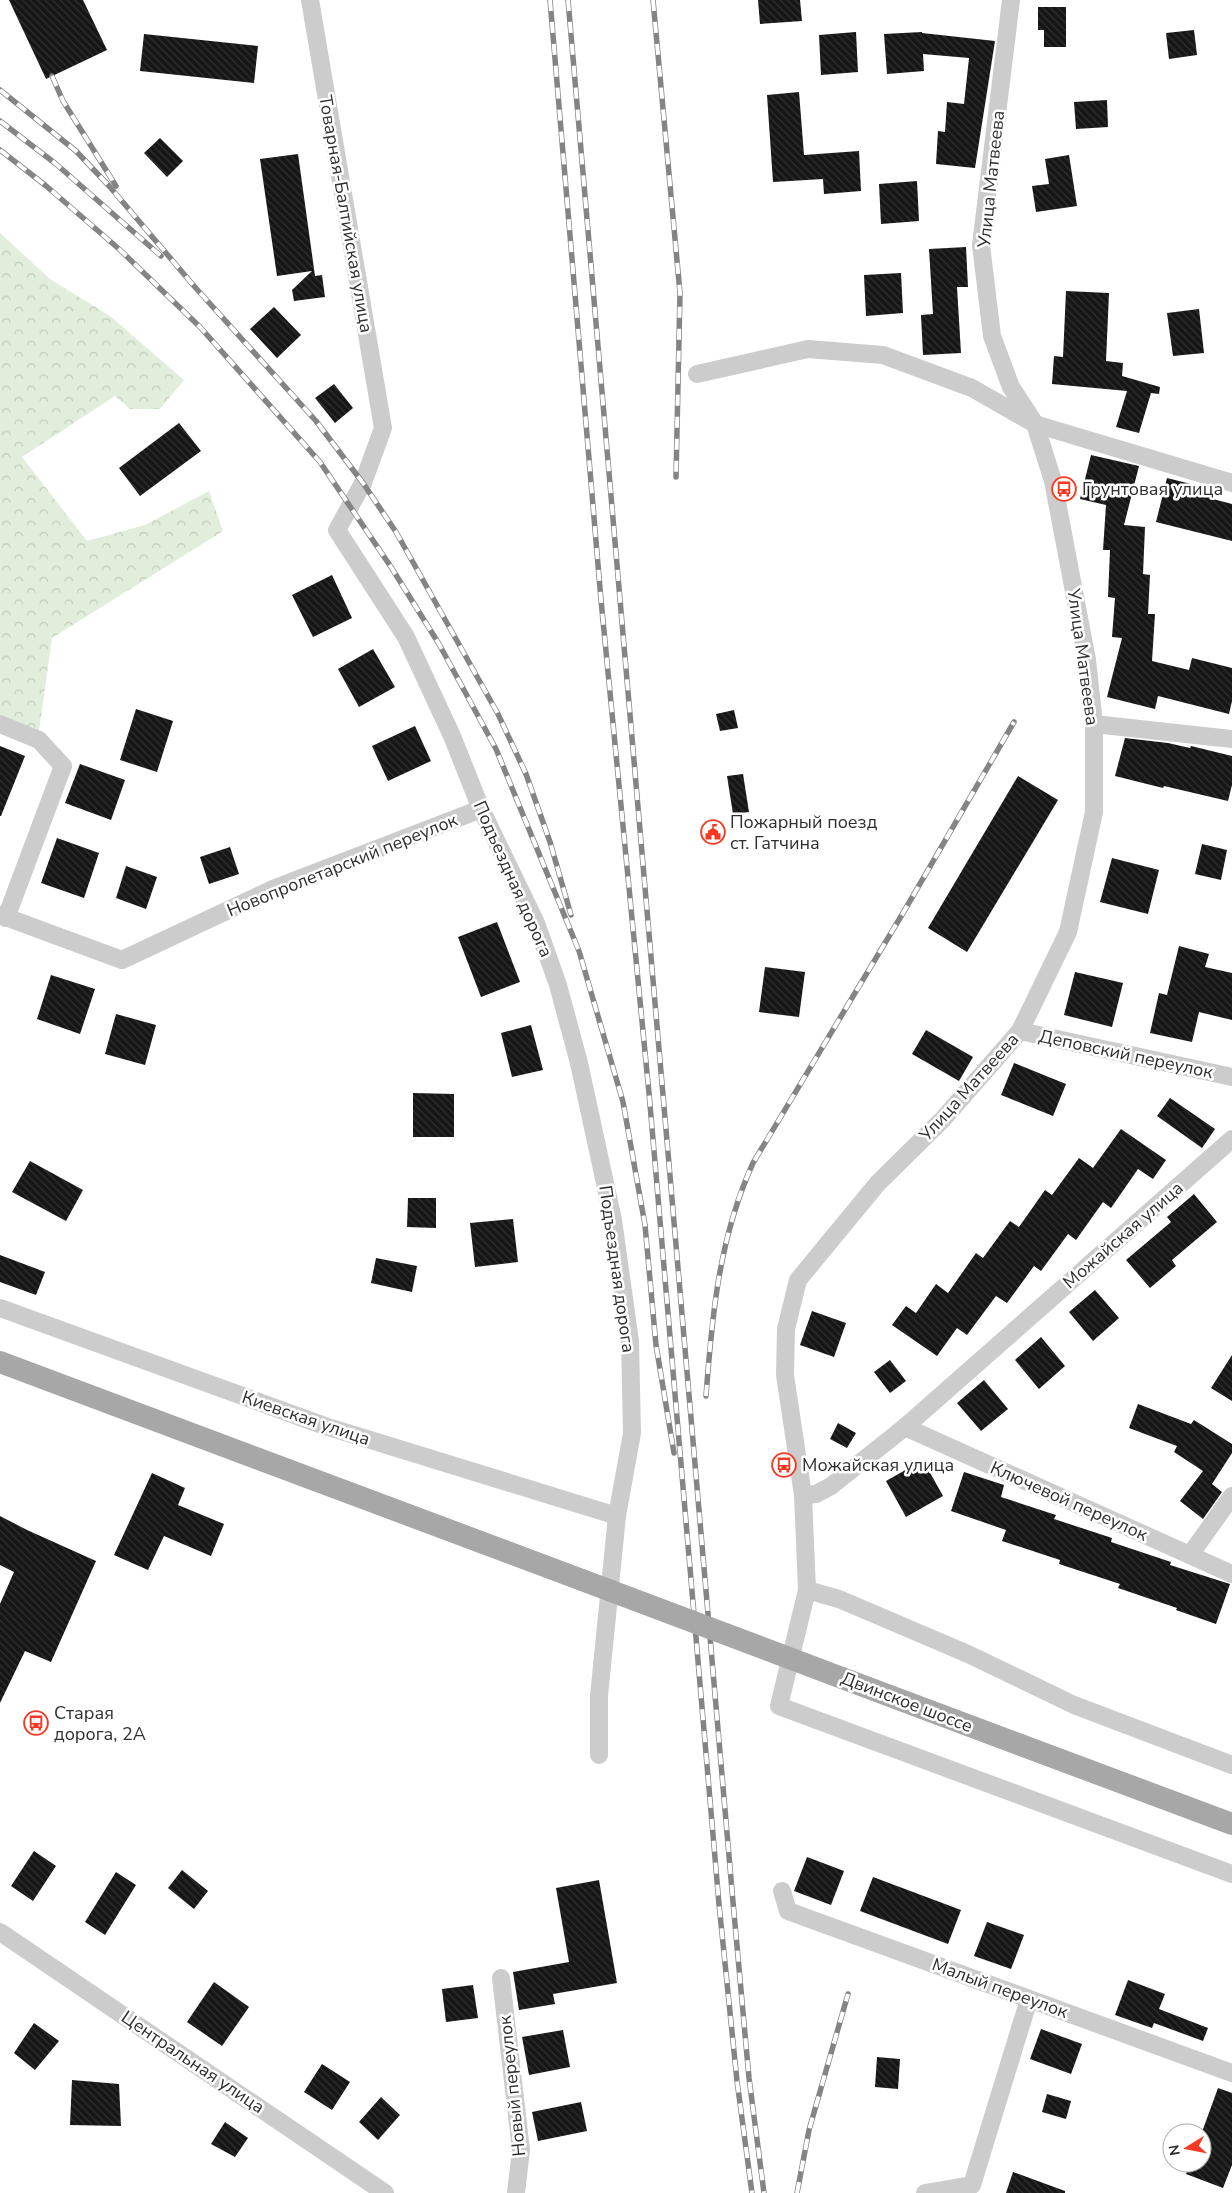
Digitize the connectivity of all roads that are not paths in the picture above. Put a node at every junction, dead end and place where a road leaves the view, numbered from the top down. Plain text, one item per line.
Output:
1 (310, 0) edge
2 (1011, 0) edge
3 (697, 374) dead end
4 (1035, 424) junction
5 (383, 428) joint
6 (1232, 483) edge
7 (0, 724) edge
8 (1094, 724) junction
9 (1232, 739) edge
10 (481, 809) junction
11 (3, 916) edge
12 (1020, 1031) junction
13 (1232, 1077) edge
14 (1232, 1139) edge
15 (0, 1308) edge
16 (0, 1362) edge
17 (905, 1427) junction
18 (803, 1495) junction
19 (1232, 1496) edge
20 (617, 1516) junction
21 (1190, 1556) junction
22 (1232, 1574) edge
23 (807, 1590) junction
24 (599, 1755) dead end
25 (1232, 1765) edge
26 (1232, 1824) edge
27 (1232, 1874) edge
28 (782, 1891) dead end
29 (0, 1932) edge
30 (501, 1978) dead end
31 (1029, 1999) junction
32 (1232, 2073) edge
33 (386, 2193) edge
34 (516, 2193) edge
35 (925, 2193) edge

1 - 5 street, Товарная-Балтийская улица
2 - 4 street, Улица Матвеева
3 - 4 street
4 - 6 street
4 - 8 street, Улица Матвеева
5 - 10 street, Подъездная дорога
7 - 11 street
8 - 9 street
8 - 12 street, Улица Матвеева
10 - 11 street, Новопролетарский переулок
10 - 20 street, Подъездная дорога
12 - 13 street, Деповский переулок
12 - 18 street, Улица Матвеева
14 - 17 street, Можайская улица
15 - 20 street, Киевская улица
16 - 26 main road, Двинское шоссе, bridge
17 - 18 street, Можайская улица
17 - 21 street, Ключевой переулок
18 - 23 street, Улица Матвеева
19 - 21 street
20 - 24 street, Подъездная дорога
21 - 22 street, Ключевой переулок
23 - 25 street
23 - 27 street
28 - 31 street, Малый переулок
29 - 33 street, Центральная улица
30 - 34 street, Новый переулок
31 - 32 street, Малый переулок
31 - 35 street

